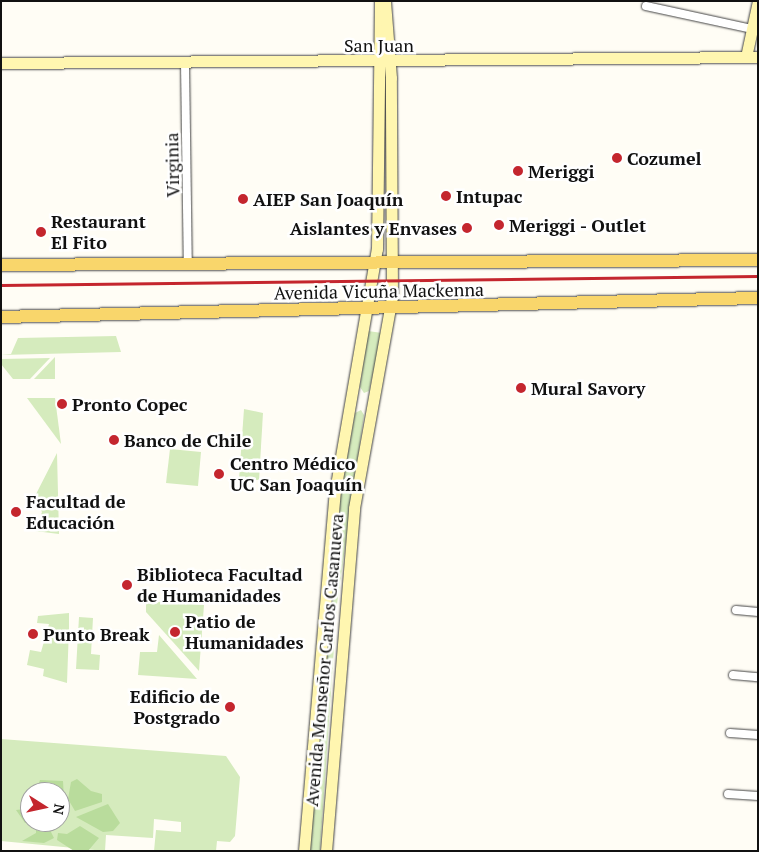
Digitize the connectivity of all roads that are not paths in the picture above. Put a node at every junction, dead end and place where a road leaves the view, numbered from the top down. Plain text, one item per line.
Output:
1 (380, 1) edge
2 (385, 1) edge
3 (758, 1) edge
4 (646, 6) dead end
5 (752, 29) junction
6 (752, 57) edge
7 (391, 62) junction
8 (1, 63) edge
9 (185, 63) junction
10 (376, 63) junction
11 (758, 260) edge
12 (375, 263) junction
13 (393, 263) junction
14 (1, 265) edge
15 (188, 267) junction
16 (758, 298) edge
17 (390, 309) junction
18 (367, 310) junction
19 (1, 317) edge
20 (736, 610) dead end
21 (758, 612) edge
22 (733, 675) dead end
23 (758, 677) edge
24 (730, 733) dead end
25 (758, 735) edge
26 (728, 794) dead end
27 (758, 796) edge
28 (304, 851) edge
29 (326, 851) edge

1 - 10 main road, Avenida Monseñor Carlos Casanueva
2 - 7 main road, Avenida Monseñor Carlos Casanueva
3 - 5 main road
4 - 5 street
5 - 6 main road
6 - 7 main road, San Juan
7 - 10 main road, San Juan
7 - 13 main road, Avenida Monseñor Carlos Casanueva
8 - 9 main road, San Juan
9 - 10 main road, San Juan
9 - 15 street, Virginia
10 - 12 main road, Avenida Monseñor Carlos Casanueva
11 - 13 main road, Avenida Vicuña Mackenna
12 - 13 main road, Avenida Vicuña Mackenna
12 - 15 main road, Avenida Vicuña Mackenna
12 - 18 main road, Avenida Monseñor Carlos Casanueva
13 - 17 main road, Avenida Monseñor Carlos Casanueva
14 - 15 main road, Avenida Vicuña Mackenna
16 - 17 main road, Avenida Vicuña Mackenna
17 - 18 main road, Avenida Vicuña Mackenna
17 - 29 main road, Avenida Monseñor Carlos Casanueva
18 - 19 main road, Avenida Vicuña Mackenna
18 - 28 main road, Avenida Monseñor Carlos Casanueva
20 - 21 street
22 - 23 street
24 - 25 street
26 - 27 street

